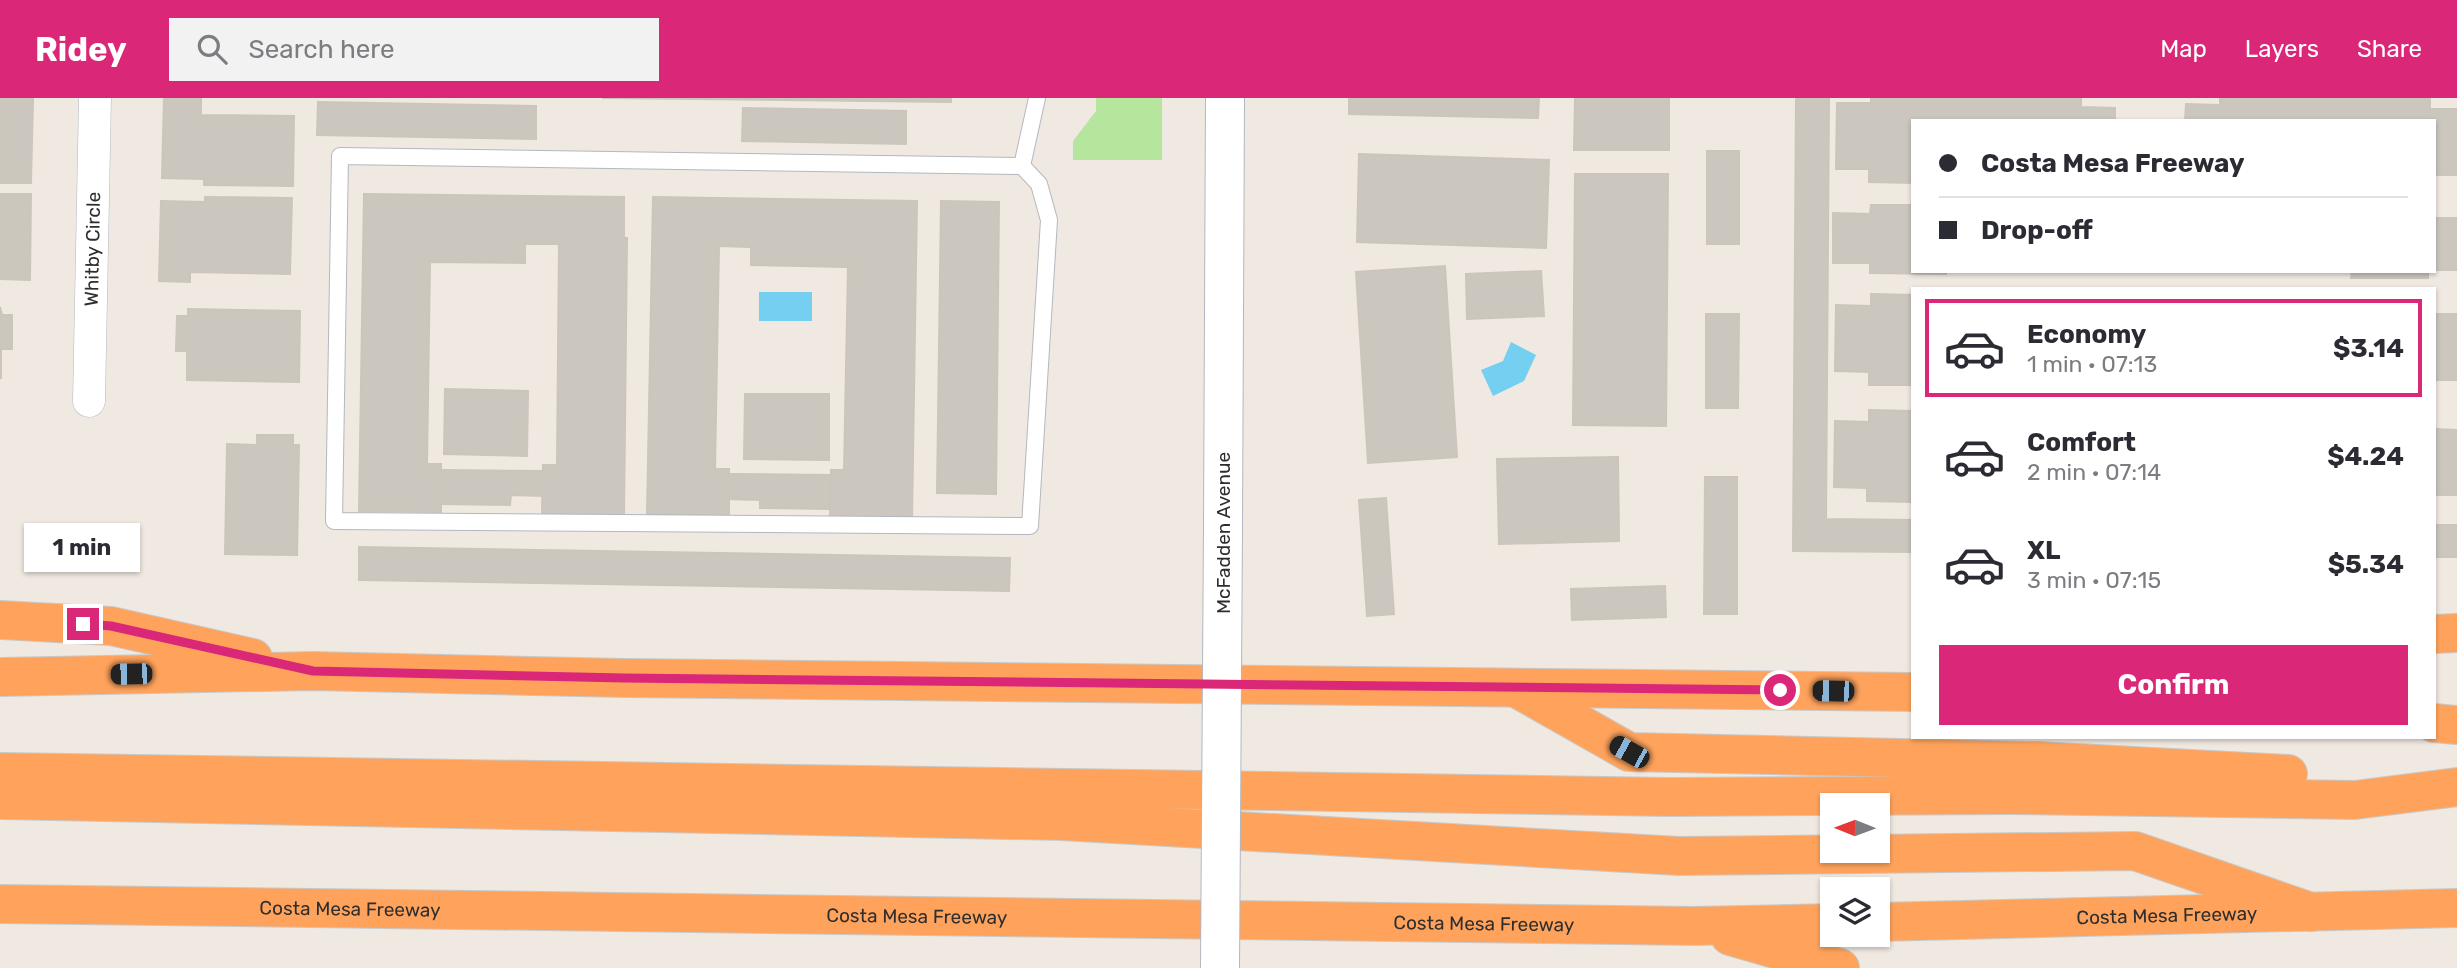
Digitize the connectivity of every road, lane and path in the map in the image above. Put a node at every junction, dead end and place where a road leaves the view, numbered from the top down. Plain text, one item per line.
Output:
1 (95, 98) edge
2 (1037, 98) edge
3 (1226, 98) edge
4 (1021, 166) junction
5 (89, 401) dead end
6 (0, 620) edge
7 (2457, 633) edge
8 (2436, 634) edge
9 (313, 671) junction
10 (0, 677) edge
11 (1513, 687) junction
12 (1911, 692) edge
13 (2436, 723) edge
14 (2457, 725) edge
15 (0, 772) edge
16 (2457, 786) edge
17 (0, 800) edge
18 (1065, 804) junction
19 (0, 904) edge
20 (2457, 908) edge
21 (2311, 912) junction
22 (1890, 922) edge
23 (1820, 923) edge
24 (1694, 926) junction
25 (1220, 968) edge
26 (1840, 968) edge

1 - 5 street, Whitby Circle
2 - 4 lane
3 - 25 main road, McFadden Avenue, bridge
4 - 4 lane
6 - 9 highway
7 - 8 highway
9 - 10 highway
9 - 11 highway
11 - 12 highway
11 - 16 highway
13 - 14 highway
15 - 18 highway
16 - 18 highway
17 - 18 highway
18 - 21 highway
19 - 24 highway, Costa Mesa Freeway
20 - 21 highway, Costa Mesa Freeway
21 - 22 highway, Costa Mesa Freeway
23 - 24 highway, Costa Mesa Freeway
24 - 26 highway

